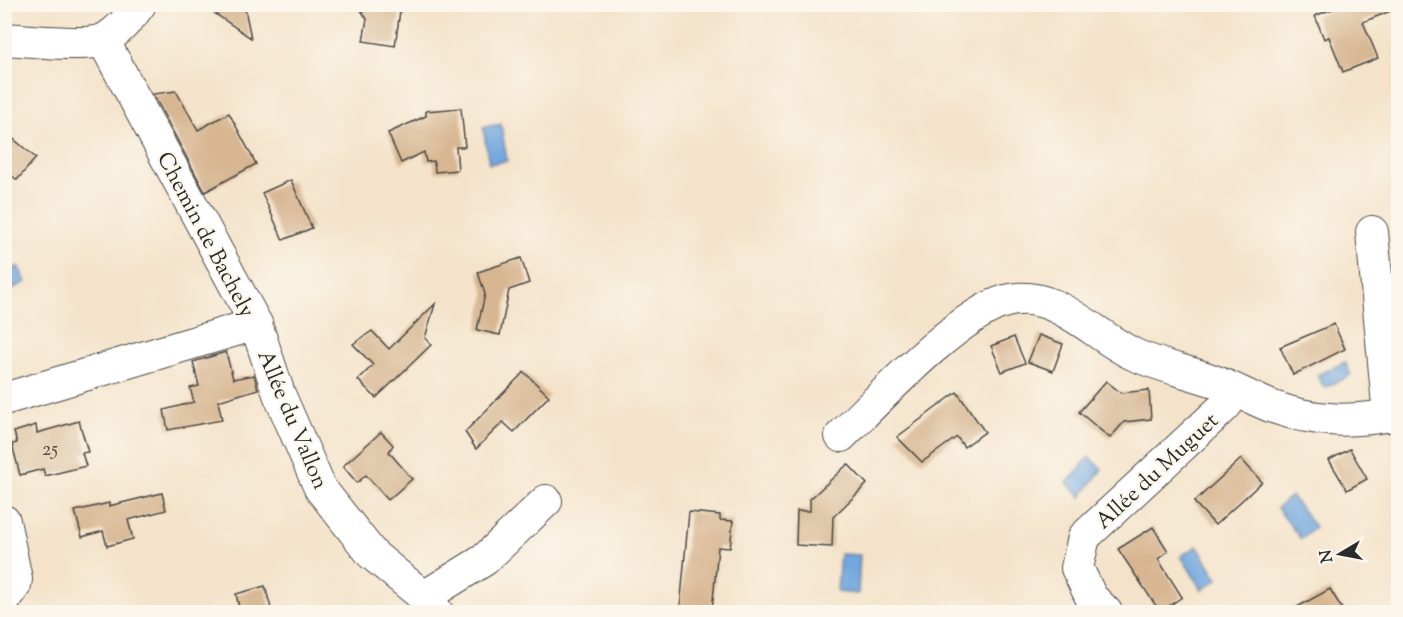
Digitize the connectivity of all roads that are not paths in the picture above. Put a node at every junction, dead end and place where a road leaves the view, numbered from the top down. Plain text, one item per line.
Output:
1 (140, 4) edge
2 (4, 39) edge
3 (103, 40) junction
4 (1372, 232) dead end
5 (256, 324) junction
6 (1236, 391) junction
7 (4, 399) edge
8 (1394, 415) edge
9 (841, 436) dead end
10 (546, 501) dead end
11 (4, 521) edge
12 (4, 602) edge
13 (431, 605) edge
14 (1106, 612) edge

1 - 3 street
2 - 3 street
3 - 5 street, Chemin de Bachely
4 - 8 street
5 - 7 street, Chemin de Bachely
5 - 13 street, Allée du Vallon
6 - 8 street
6 - 9 street
6 - 14 street, Allée du Muguet
10 - 13 street
11 - 12 street

